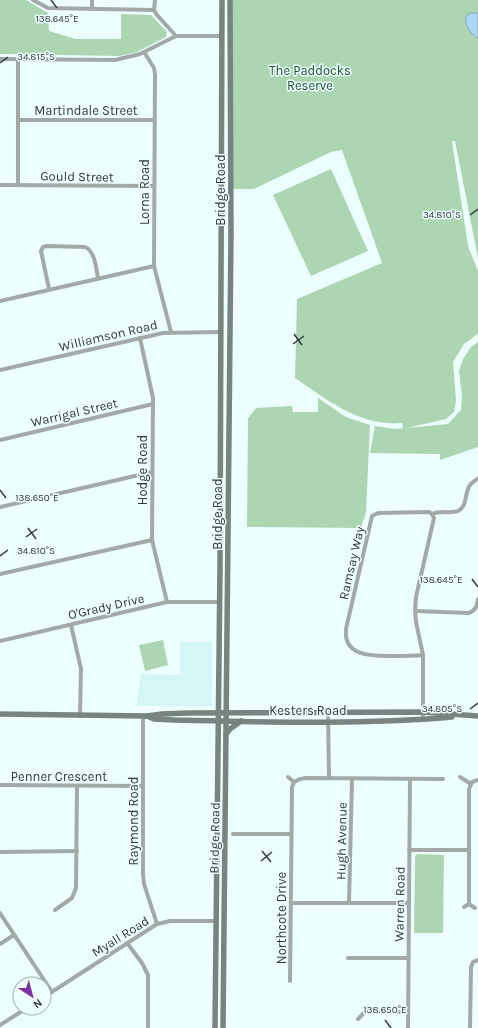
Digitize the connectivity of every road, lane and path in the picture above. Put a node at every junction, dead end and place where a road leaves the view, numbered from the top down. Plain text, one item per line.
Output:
1 (33, 0) edge
2 (92, 0) edge
3 (155, 0) edge
4 (222, 0) edge
5 (230, 0) edge
6 (92, 9) junction
7 (154, 10) junction
8 (230, 35) junction
9 (176, 36) junction
10 (222, 36) junction
11 (144, 52) junction
12 (0, 59) edge
13 (18, 59) junction
14 (18, 120) junction
15 (154, 120) junction
16 (0, 185) edge
17 (18, 185) junction
18 (154, 186) junction
19 (221, 254) junction
20 (231, 254) junction
21 (154, 266) junction
22 (98, 278) junction
23 (49, 289) junction
24 (0, 301) edge
25 (171, 332) junction
26 (221, 332) junction
27 (230, 332) junction
28 (140, 338) junction
29 (0, 370) edge
30 (153, 404) junction
31 (220, 415) junction
32 (229, 415) junction
33 (0, 440) edge
34 (152, 472) junction
35 (477, 479) dead end
36 (0, 507) edge
37 (432, 514) junction
38 (152, 540) junction
39 (0, 574) edge
40 (478, 599) edge
41 (227, 601) junction
42 (167, 602) junction
43 (218, 602) junction
44 (415, 611) junction
45 (71, 625) junction
46 (0, 641) edge
47 (423, 655) junction
48 (328, 712) junction
49 (423, 712) junction
50 (218, 713) junction
51 (226, 713) junction
52 (0, 714) edge
53 (80, 714) junction
54 (145, 716) junction
55 (470, 716) junction
56 (478, 716) edge
57 (423, 719) junction
58 (218, 721) junction
59 (226, 721) junction
60 (241, 721) junction
61 (329, 721) junction
62 (226, 734) junction
63 (288, 776) dead end
64 (460, 777) dead end
65 (329, 778) junction
66 (352, 779) junction
67 (443, 779) dead end
68 (410, 780) junction
69 (478, 780) edge
70 (294, 782) junction
71 (471, 784) junction
72 (0, 785) edge
73 (77, 786) junction
74 (143, 786) junction
75 (233, 834) dead end
76 (291, 834) junction
77 (409, 850) junction
78 (469, 850) junction
79 (77, 851) junction
80 (0, 852) edge
81 (291, 903) junction
82 (349, 903) junction
83 (409, 903) junction
84 (469, 904) junction
85 (464, 906) dead end
86 (475, 908) dead end
87 (55, 910) dead end
88 (0, 914) edge
89 (216, 921) junction
90 (224, 921) junction
91 (157, 924) junction
92 (14, 935) junction
93 (127, 943) junction
94 (0, 944) edge
95 (348, 958) dead end
96 (408, 958) junction
97 (478, 960) edge
98 (41, 976) edge
99 (290, 982) dead end
100 (52, 992) edge
101 (408, 1012) junction
102 (14, 1016) edge
103 (358, 1019) dead end
104 (0, 1025) edge
105 (148, 1028) edge
106 (215, 1028) edge
107 (223, 1028) edge
108 (408, 1028) edge
109 (470, 1028) edge

1 - 6 street
2 - 6 street
3 - 7 street
4 - 10 main road, Bridge Road
5 - 8 main road, Bridge Road
6 - 7 street
7 - 9 street
8 - 10 main road
8 - 20 main road, Bridge Road
9 - 10 street
9 - 11 street
10 - 19 main road, Bridge Road
11 - 13 street
11 - 15 street, Lorna Road
12 - 13 street
13 - 14 street
14 - 15 street, Martindale Street
14 - 17 street
15 - 18 street, Lorna Road
16 - 17 street, Gould Street
17 - 18 street, Gould Street
18 - 21 street, Lorna Road
19 - 20 main road
19 - 26 main road, Bridge Road
20 - 27 main road, Bridge Road
21 - 22 street
21 - 25 street, Lorna Road
22 - 23 street
22 - 23 street
23 - 24 street
25 - 26 street, Williamson Road
25 - 28 street, Williamson Road
26 - 27 main road
26 - 31 main road, Bridge Road
27 - 32 main road, Bridge Road
28 - 29 street, Williamson Road
28 - 30 street, Hodge Road
30 - 33 street, Warrigal Street
30 - 34 street, Hodge Road
31 - 32 main road
31 - 43 main road, Bridge Road
32 - 41 main road, Bridge Road
34 - 36 street
34 - 38 street, Hodge Road
35 - 37 street
37 - 44 street
37 - 47 street, Ramsay Way
38 - 39 street
38 - 42 street, Hodge Road
40 - 44 street
41 - 43 main road
41 - 51 main road, Bridge Road
42 - 43 street, O'Grady Drive
42 - 45 street, O'Grady Drive
43 - 50 main road, Bridge Road
44 - 47 street
45 - 46 street, O'Grady Drive
45 - 53 street
47 - 49 street
48 - 49 main road, Kesters Road
48 - 51 main road, Kesters Road
48 - 61 street
49 - 55 main road, Kesters Road
49 - 57 street
50 - 51 main road, Kesters Road
50 - 54 main road, Kesters Road
50 - 58 main road, Bridge Road
51 - 59 main road, Bridge Road
52 - 53 main road, Kesters Road
53 - 54 main road, Kesters Road
54 - 58 main road, Kesters Road
54 - 74 street, Raymond Road
55 - 56 main road, Kesters Road
55 - 57 main road, Kesters Road
57 - 61 main road, Kesters Road
58 - 59 main road, Kesters Road
58 - 89 main road, Bridge Road
59 - 60 main road, Kesters Road
59 - 62 main road, Bridge Road
60 - 61 main road, Kesters Road
60 - 62 main road
61 - 65 street
62 - 90 main road, Bridge Road
63 - 70 street
64 - 71 street
65 - 66 street
65 - 70 street
66 - 68 street
66 - 82 street, Hugh Avenue
67 - 68 street
68 - 77 street, Warren Road
69 - 71 street
70 - 76 street, Northcote Drive
71 - 78 street
72 - 73 street, Penner Crescent
73 - 74 street, Penner Crescent
73 - 79 street
74 - 91 street, Raymond Road
75 - 76 street
76 - 81 street, Northcote Drive
77 - 78 street
77 - 83 street, Warren Road
78 - 84 street
79 - 80 street
79 - 87 street
81 - 82 street
81 - 99 street, Northcote Drive
82 - 83 street
83 - 96 street, Warren Road
84 - 85 street
84 - 86 street
88 - 92 street
89 - 90 main road
89 - 91 street, Myall Road
89 - 106 main road, Bridge Road
90 - 107 main road, Bridge Road
91 - 93 street, Myall Road
92 - 94 street
92 - 98 street
93 - 100 street, Myall Road
93 - 105 street
95 - 96 street
96 - 101 street, Warren Road
97 - 109 street
101 - 103 street
101 - 108 street, Warren Road
102 - 104 street

